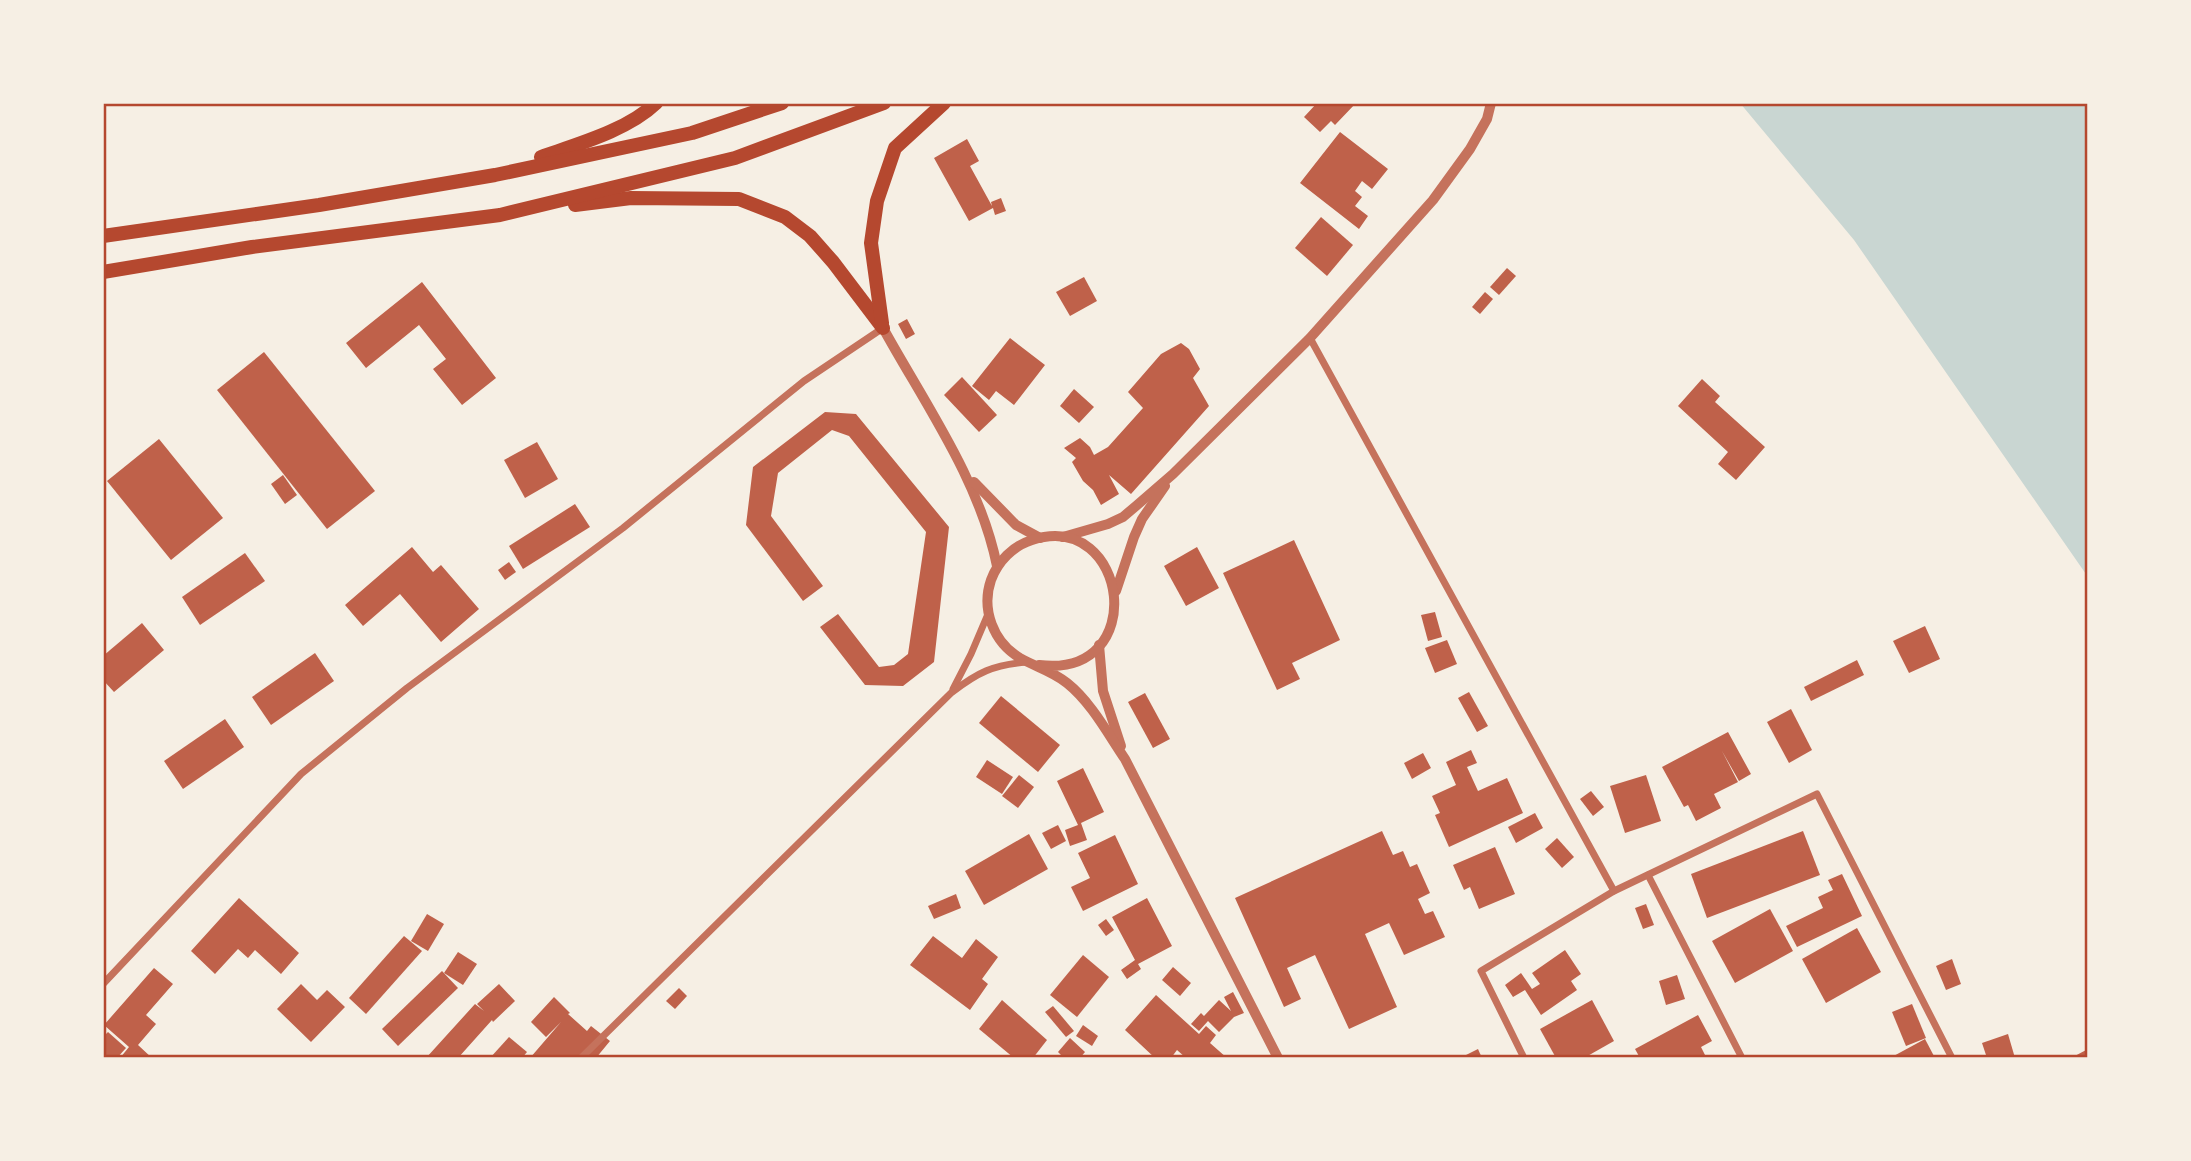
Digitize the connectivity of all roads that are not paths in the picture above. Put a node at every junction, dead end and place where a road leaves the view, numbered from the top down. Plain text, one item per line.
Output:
1 (656, 103) edge
2 (782, 103) edge
3 (884, 103) edge
4 (944, 103) edge
5 (1491, 103) edge
6 (495, 174) junction
7 (500, 215) junction
8 (103, 236) edge
9 (103, 272) edge
10 (883, 328) junction
11 (1310, 338) junction
12 (963, 470) junction
13 (1173, 474) junction
14 (1040, 538) junction
15 (1061, 538) junction
16 (997, 566) junction
17 (1115, 594) junction
18 (988, 614) junction
19 (1099, 645) junction
20 (1033, 663) junction
21 (951, 693) junction
22 (1125, 759) junction
23 (1648, 875) junction
24 (1614, 891) junction
25 (103, 984) edge
26 (581, 1058) edge
27 (1278, 1058) edge
28 (1524, 1058) edge
29 (1742, 1058) edge
30 (1952, 1058) edge

1 - 6 highway
2 - 6 highway
3 - 7 highway
4 - 10 highway
5 - 11 street
6 - 8 highway
7 - 9 highway
7 - 10 highway
10 - 12 street
10 - 25 street
11 - 13 street
11 - 24 street
12 - 14 street
12 - 16 street
13 - 15 street
13 - 17 street
14 - 15 street
14 - 16 street
15 - 17 street
16 - 18 street
17 - 19 street
18 - 20 street
18 - 21 street
19 - 20 street
19 - 22 street
20 - 21 street
20 - 22 street
21 - 26 street
22 - 27 street
23 - 24 street
23 - 29 street
23 - 30 street
24 - 28 street

